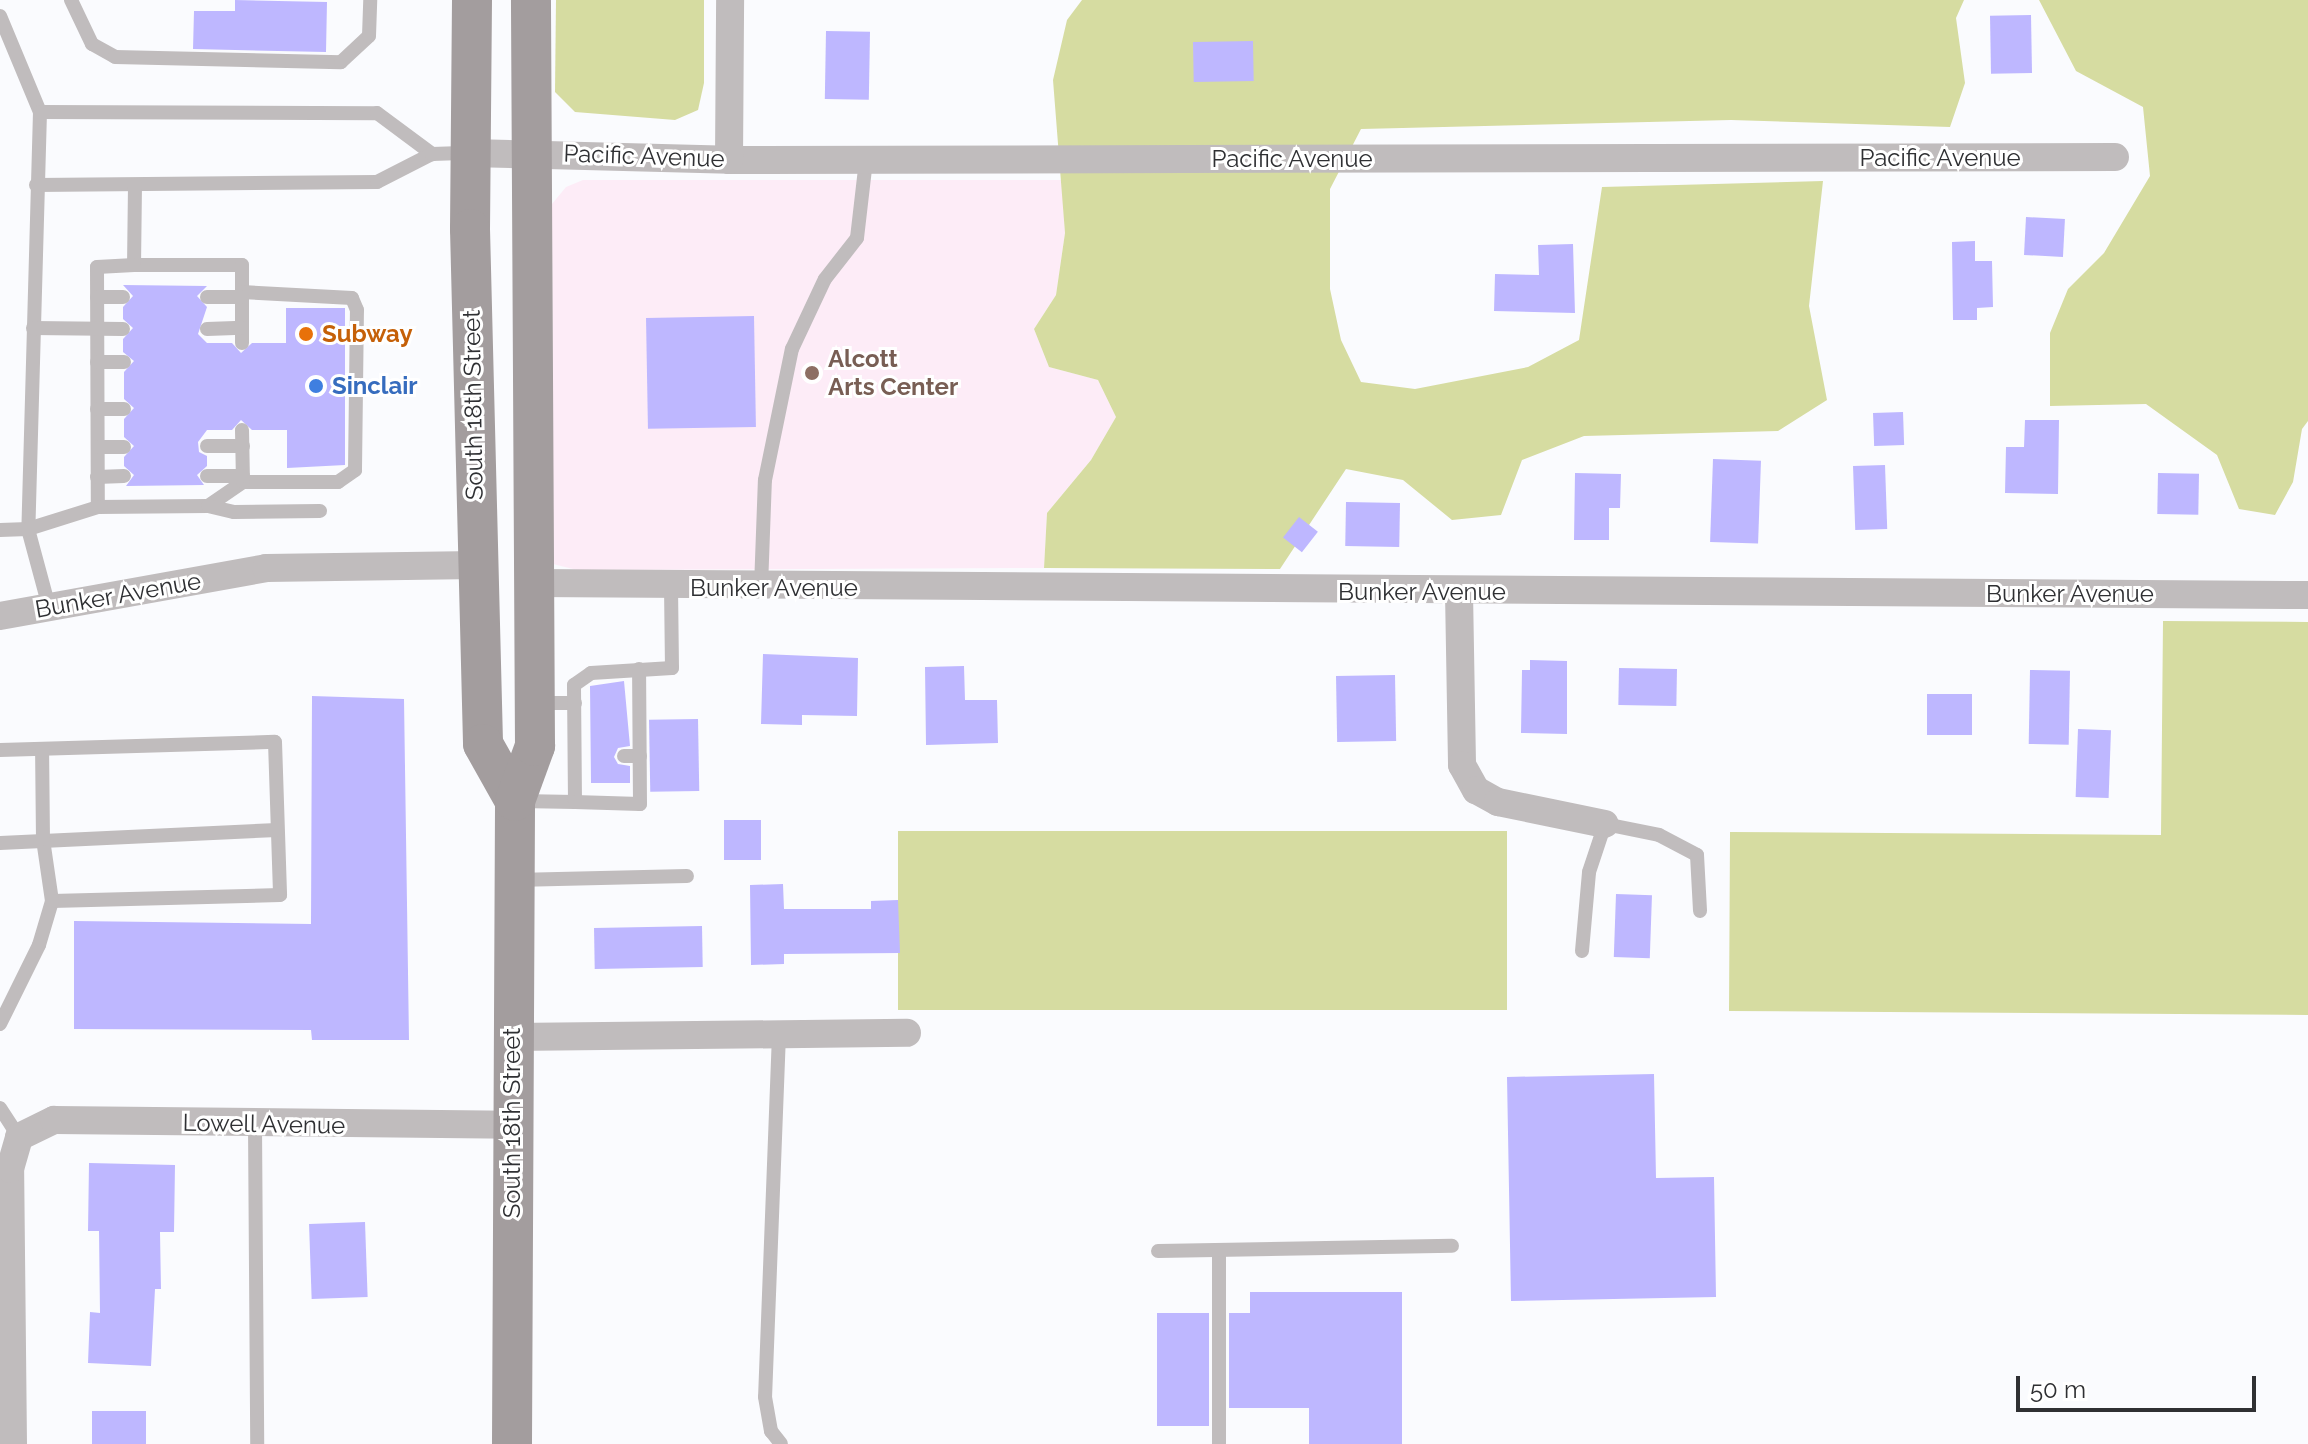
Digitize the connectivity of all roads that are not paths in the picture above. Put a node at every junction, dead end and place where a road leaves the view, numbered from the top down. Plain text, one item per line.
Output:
1 (71, 0) edge
2 (370, 0) edge
3 (472, 0) edge
4 (531, 0) edge
5 (730, 0) edge
6 (0, 16) edge
7 (40, 112) junction
8 (531, 152) junction
9 (451, 154) junction
10 (2115, 157) dead end
11 (729, 160) junction
12 (866, 160) junction
13 (36, 185) junction
14 (135, 185) junction
15 (134, 265) junction
16 (242, 295) junction
17 (97, 297) junction
18 (123, 297) dead end
19 (207, 297) dead end
20 (33, 328) junction
21 (97, 329) junction
22 (123, 329) dead end
23 (207, 329) dead end
24 (97, 362) junction
25 (124, 362) dead end
26 (97, 409) junction
27 (124, 409) dead end
28 (242, 430) dead end
29 (207, 446) dead end
30 (243, 446) junction
31 (98, 447) junction
32 (124, 447) dead end
33 (124, 476) dead end
34 (207, 476) dead end
35 (97, 477) junction
36 (243, 479) junction
37 (208, 506) junction
38 (98, 507) junction
39 (320, 511) dead end
40 (28, 529) junction
41 (0, 530) edge
42 (476, 565) junction
43 (536, 583) junction
44 (671, 588) junction
45 (761, 588) junction
46 (1459, 592) junction
47 (2308, 595) edge
48 (49, 607) junction
49 (0, 616) edge
50 (639, 669) junction
51 (535, 703) junction
52 (580, 712) junction
53 (42, 749) junction
54 (0, 750) edge
55 (624, 756) dead end
56 (640, 756) junction
57 (515, 801) junction
58 (575, 802) junction
59 (1605, 824) junction
60 (277, 830) junction
61 (43, 839) junction
62 (0, 843) edge
63 (687, 876) dead end
64 (514, 880) junction
65 (52, 901) junction
66 (1700, 911) dead end
67 (1582, 951) dead end
68 (0, 1024) edge
69 (907, 1033) dead end
70 (779, 1034) junction
71 (512, 1037) junction
72 (0, 1108) edge
73 (255, 1125) junction
74 (512, 1125) junction
75 (19, 1137) junction
76 (1452, 1246) dead end
77 (1219, 1250) junction
78 (1158, 1251) dead end
79 (13, 1444) edge
80 (257, 1444) edge
81 (512, 1444) edge
82 (781, 1444) edge
83 (1219, 1444) edge

1 - 2 lane
3 - 9 main road, South 18th Street
4 - 8 main road, South 18th Street
5 - 11 street
6 - 7 lane
7 - 9 lane
7 - 13 lane
8 - 9 street, Pacific Avenue
8 - 11 street, Pacific Avenue
8 - 43 main road, South 18th Street
9 - 14 lane
9 - 42 main road, South 18th Street
10 - 12 street, Pacific Avenue
11 - 12 street, Pacific Avenue
12 - 45 lane
13 - 14 lane
13 - 20 lane
14 - 15 lane
15 - 16 lane
15 - 17 lane
16 - 19 lane
16 - 23 lane
16 - 36 lane
17 - 18 lane
17 - 21 lane
20 - 21 lane
20 - 40 lane
21 - 22 lane
21 - 24 lane
24 - 25 lane
24 - 26 lane
26 - 27 lane
26 - 31 lane
28 - 30 lane
29 - 30 lane
30 - 36 lane
31 - 32 lane
31 - 35 lane
33 - 35 lane
34 - 36 lane
35 - 38 lane
36 - 37 lane
37 - 38 lane
37 - 39 lane
38 - 40 lane
40 - 41 lane
40 - 48 lane
42 - 48 street, Bunker Avenue
42 - 57 main road, South 18th Street
43 - 44 street, Bunker Avenue
43 - 51 main road, South 18th Street
44 - 45 street, Bunker Avenue
44 - 50 lane
45 - 46 street, Bunker Avenue
46 - 47 street, Bunker Avenue
46 - 59 street
48 - 49 street, Bunker Avenue
50 - 52 lane
50 - 56 lane
51 - 52 lane
51 - 57 main road, South 18th Street
52 - 58 lane
53 - 54 lane
53 - 60 lane
53 - 61 lane
55 - 56 lane
56 - 58 lane
57 - 58 lane
57 - 64 main road, South 18th Street
59 - 66 lane
59 - 67 lane
60 - 61 lane
60 - 65 lane
61 - 62 lane
61 - 65 lane
63 - 64 lane
64 - 71 main road, South 18th Street
65 - 68 lane
69 - 70 street
70 - 71 street
70 - 82 lane
71 - 74 main road, South 18th Street
72 - 75 lane
73 - 74 street, Lowell Avenue
73 - 75 street, Lowell Avenue
73 - 80 lane
74 - 81 main road, South 18th Street
75 - 79 street
76 - 77 lane
77 - 78 lane
77 - 83 lane

